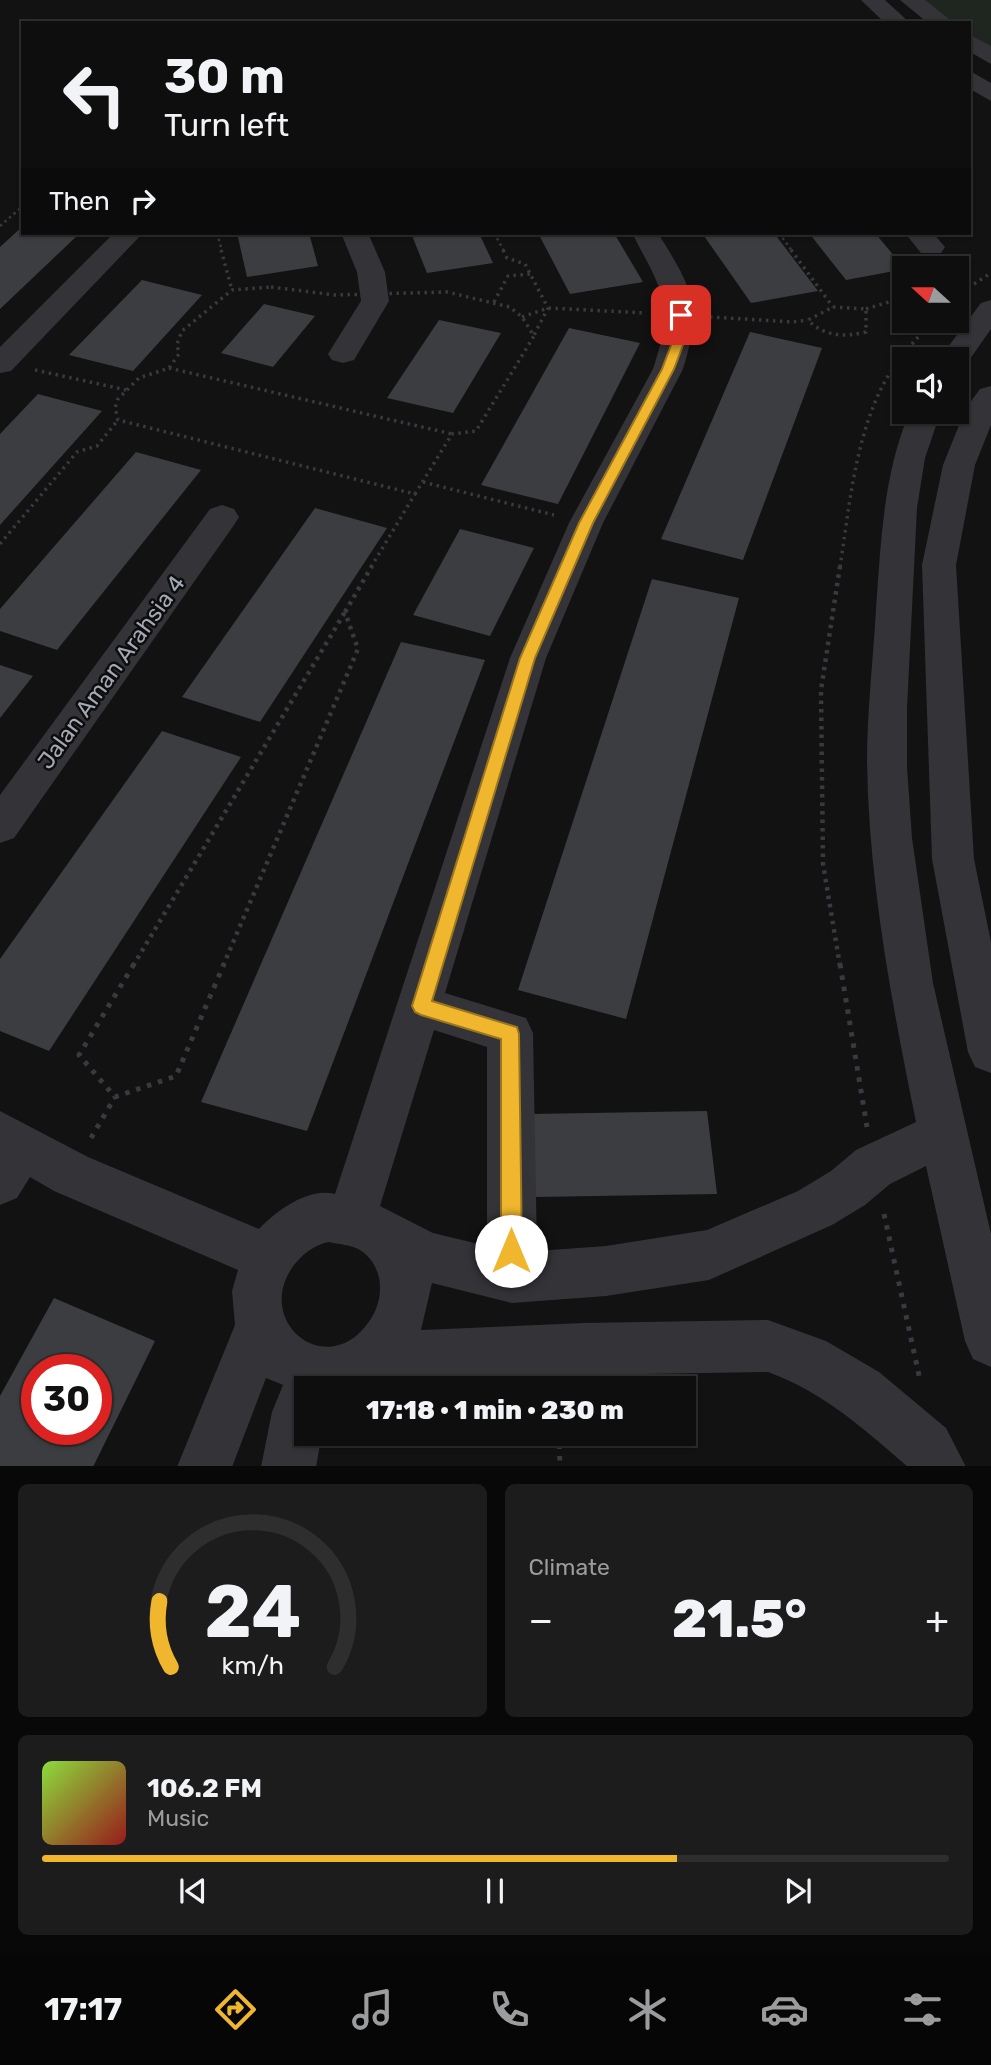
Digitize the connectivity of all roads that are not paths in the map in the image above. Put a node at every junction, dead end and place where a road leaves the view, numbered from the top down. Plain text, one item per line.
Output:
1 (872, 0) edge
2 (911, 0) edge
3 (897, 21) edge
4 (940, 21) edge
5 (971, 43) edge
6 (991, 57) edge
7 (971, 79) edge
8 (991, 94) edge
9 (127, 235) edge
10 (356, 235) edge
11 (646, 235) edge
12 (991, 309) edge
13 (963, 347) edge
14 (343, 354) dead end
15 (1, 363) edge
16 (991, 396) edge
17 (920, 424) edge
18 (222, 517) dead end
19 (0, 826) edge
20 (421, 1006) junction
21 (991, 1052) edge
22 (944, 1133) junction
23 (7, 1153) edge
24 (369, 1226) junction
25 (268, 1258) junction
26 (512, 1278) junction
27 (260, 1327) junction
28 (991, 1341) edge
29 (373, 1359) junction
30 (300, 1376) edge
31 (335, 1376) edge
32 (294, 1437) edge
33 (204, 1466) edge
34 (288, 1466) edge
35 (939, 1466) edge

1 - 3 street
2 - 4 street
5 - 6 street
7 - 8 street
9 - 15 street
10 - 14 street
11 - 20 street
12 - 13 street
16 - 21 street
17 - 22 street
18 - 19 street, Jalan Aman Arahsia 4
20 - 24 street
20 - 26 street
22 - 26 street
22 - 28 street
23 - 25 street
24 - 25 street
24 - 26 street
24 - 29 street
25 - 27 street
27 - 30 street
27 - 33 street
29 - 31 street
29 - 35 street
32 - 34 street

